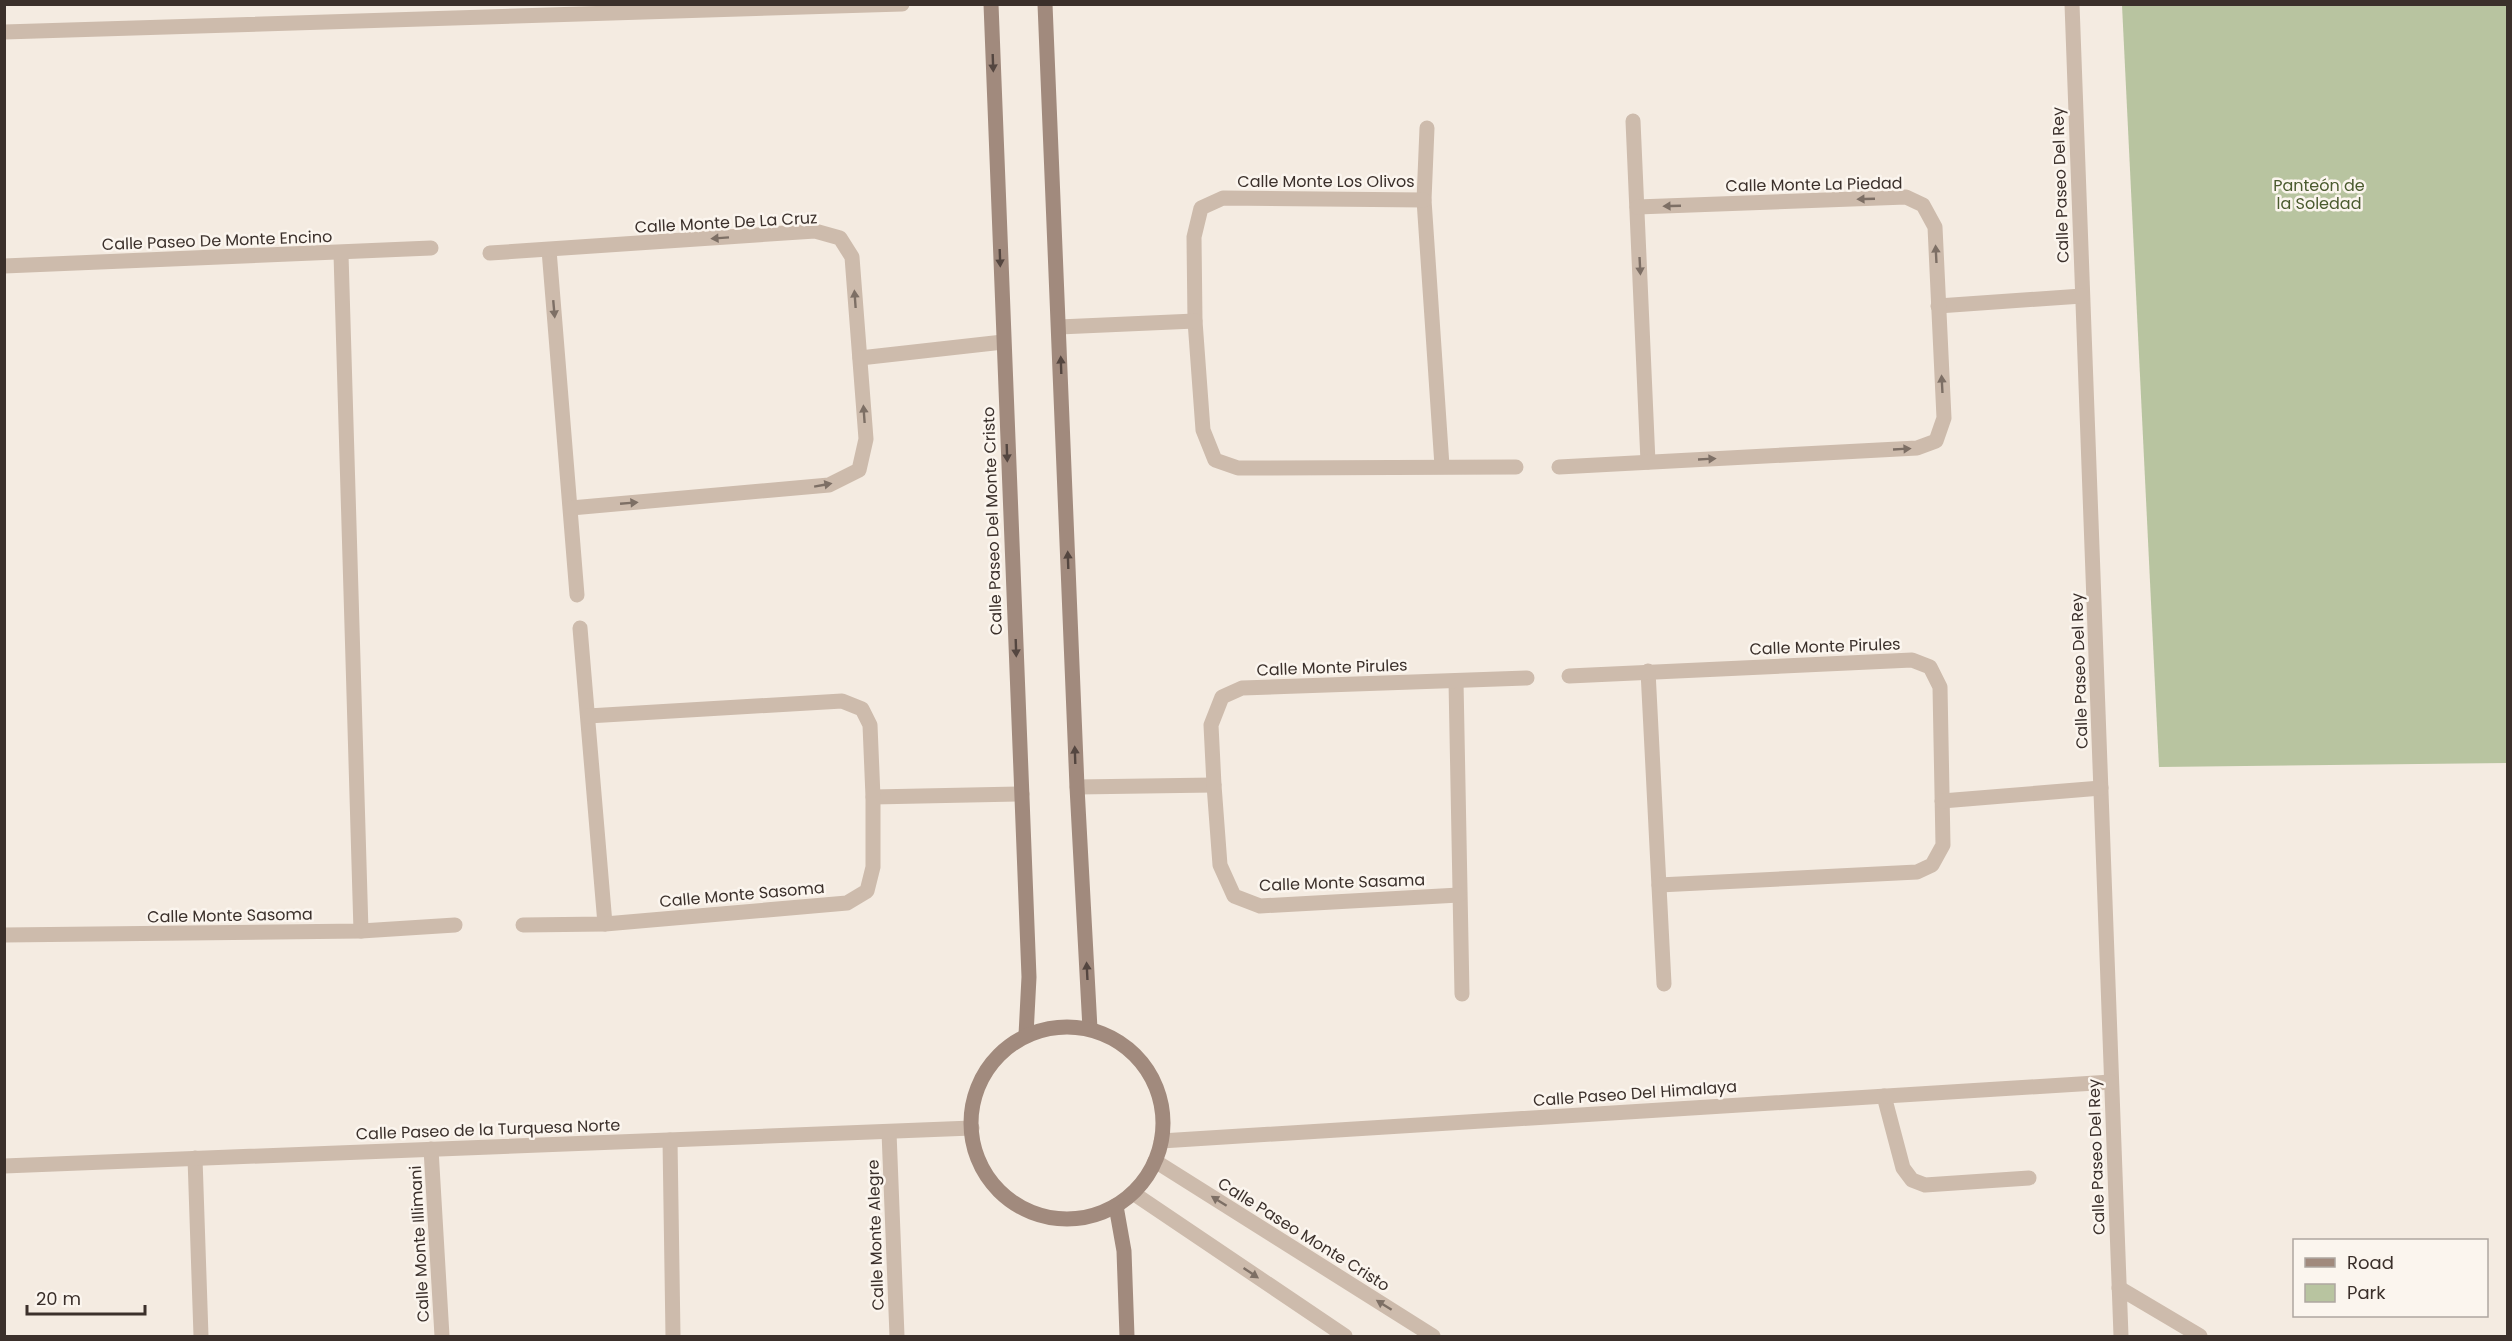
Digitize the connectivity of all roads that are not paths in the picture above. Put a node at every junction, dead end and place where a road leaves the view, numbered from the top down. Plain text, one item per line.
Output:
1 (902, 4) edge
2 (991, 4) edge
3 (1045, 4) edge
4 (2072, 4) edge
5 (4, 32) edge
6 (1633, 121) dead end
7 (1427, 128) dead end
8 (1424, 200) junction
9 (1637, 207) junction
10 (431, 248) dead end
11 (549, 250) junction
12 (490, 253) dead end
13 (341, 254) junction
14 (4, 266) edge
15 (2082, 296) junction
16 (1938, 306) junction
17 (1195, 321) junction
18 (1059, 327) junction
19 (1003, 342) junction
20 (860, 358) junction
21 (1648, 462) junction
22 (1442, 466) junction
23 (1516, 467) dead end
24 (1559, 467) dead end
25 (570, 508) junction
26 (577, 595) dead end
27 (580, 628) dead end
28 (1648, 671) junction
29 (1569, 676) dead end
30 (1527, 678) dead end
31 (1456, 681) junction
32 (588, 716) junction
33 (1214, 785) junction
34 (1077, 787) junction
35 (2101, 788) junction
36 (1022, 794) junction
37 (873, 797) junction
38 (1942, 801) junction
39 (1659, 885) junction
40 (1459, 895) junction
41 (605, 924) junction
42 (455, 925) dead end
43 (523, 925) dead end
44 (361, 931) junction
45 (4, 936) edge
46 (1664, 984) dead end
47 (1462, 994) dead end
48 (1090, 1029) junction
49 (1026, 1035) junction
50 (2111, 1082) junction
51 (1884, 1096) junction
52 (972, 1128) junction
53 (890, 1132) junction
54 (670, 1140) junction
55 (1161, 1141) junction
56 (431, 1149) junction
57 (195, 1158) junction
58 (1155, 1161) junction
59 (4, 1166) edge
60 (2029, 1178) dead end
61 (1133, 1193) junction
62 (1116, 1206) junction
63 (2119, 1288) junction
64 (201, 1336) edge
65 (442, 1336) edge
66 (673, 1336) edge
67 (897, 1336) edge
68 (1127, 1336) edge
69 (1344, 1336) edge
70 (1433, 1336) edge
71 (2121, 1336) edge
72 (2200, 1336) edge

1 - 5 street
2 -> 19 main road, Calle Paseo Del Monte Cristo
3 - 18 main road
4 - 15 street, Calle Paseo Del Rey
6 - 9 street
7 - 8 street
8 - 17 street, Calle Monte Los Olivos
8 - 22 street
16 -> 9 street, Calle Monte La Piedad
9 -> 21 street
10 - 13 street, Calle Paseo De Monte Encino
11 - 12 street, Calle Monte De La Cruz
20 -> 11 street, Calle Monte De La Cruz
11 -> 25 street
13 - 14 street, Calle Paseo De Monte Encino
13 - 44 street
15 - 16 street
15 - 35 street, Calle Paseo Del Rey
21 -> 16 street, Calle Monte La Piedad
17 - 18 street
17 - 22 street
34 -> 18 main road
19 - 20 street
19 -> 36 main road, Calle Paseo Del Monte Cristo
25 -> 20 street, Calle Monte De La Cruz
21 - 24 street
22 - 23 street
25 - 26 street
27 - 32 street
28 - 29 street, Calle Monte Pirules
28 - 38 street, Calle Monte Pirules
28 - 39 street
30 - 31 street, Calle Monte Pirules
31 - 33 street, Calle Monte Pirules
31 - 40 street
32 - 37 street, Calle Monte Sasoma
32 - 41 street
33 - 34 street
33 - 40 street, Calle Monte Sasama
48 -> 34 main road
35 - 38 street
35 - 50 street, Calle Paseo Del Rey
36 - 37 street
36 - 49 main road, Calle Paseo Del Monte Cristo
37 - 41 street, Calle Monte Sasoma
38 - 39 street, Calle Monte Pirules
39 - 46 street
40 - 47 street
41 - 43 street, Calle Monte Sasoma
42 - 44 street, Calle Monte Sasoma
44 - 45 street, Calle Monte Sasoma
48 - 49 main road
48 - 55 main road
49 - 52 main road
50 - 51 street, Calle Paseo Del Himalaya
50 - 63 street, Calle Paseo Del Rey
51 - 55 street, Calle Paseo Del Himalaya
51 - 60 street
52 - 53 street, Calle Paseo de la Turquesa Norte
52 - 62 main road
53 - 54 street, Calle Paseo de la Turquesa Norte
53 - 67 street, Calle Monte Alegre
54 - 56 street, Calle Paseo de la Turquesa Norte
54 - 66 street
55 - 58 main road
56 - 57 street, Calle Paseo de la Turquesa Norte
56 - 65 street, Calle Monte Illimani
57 - 59 street, Calle Paseo de la Turquesa Norte
57 - 64 street
58 - 61 main road
70 -> 58 street, Calle Paseo Monte Cristo
61 - 62 main road
61 -> 69 street
62 - 68 main road
63 - 71 street, Calle Paseo Del Rey
63 - 72 street

